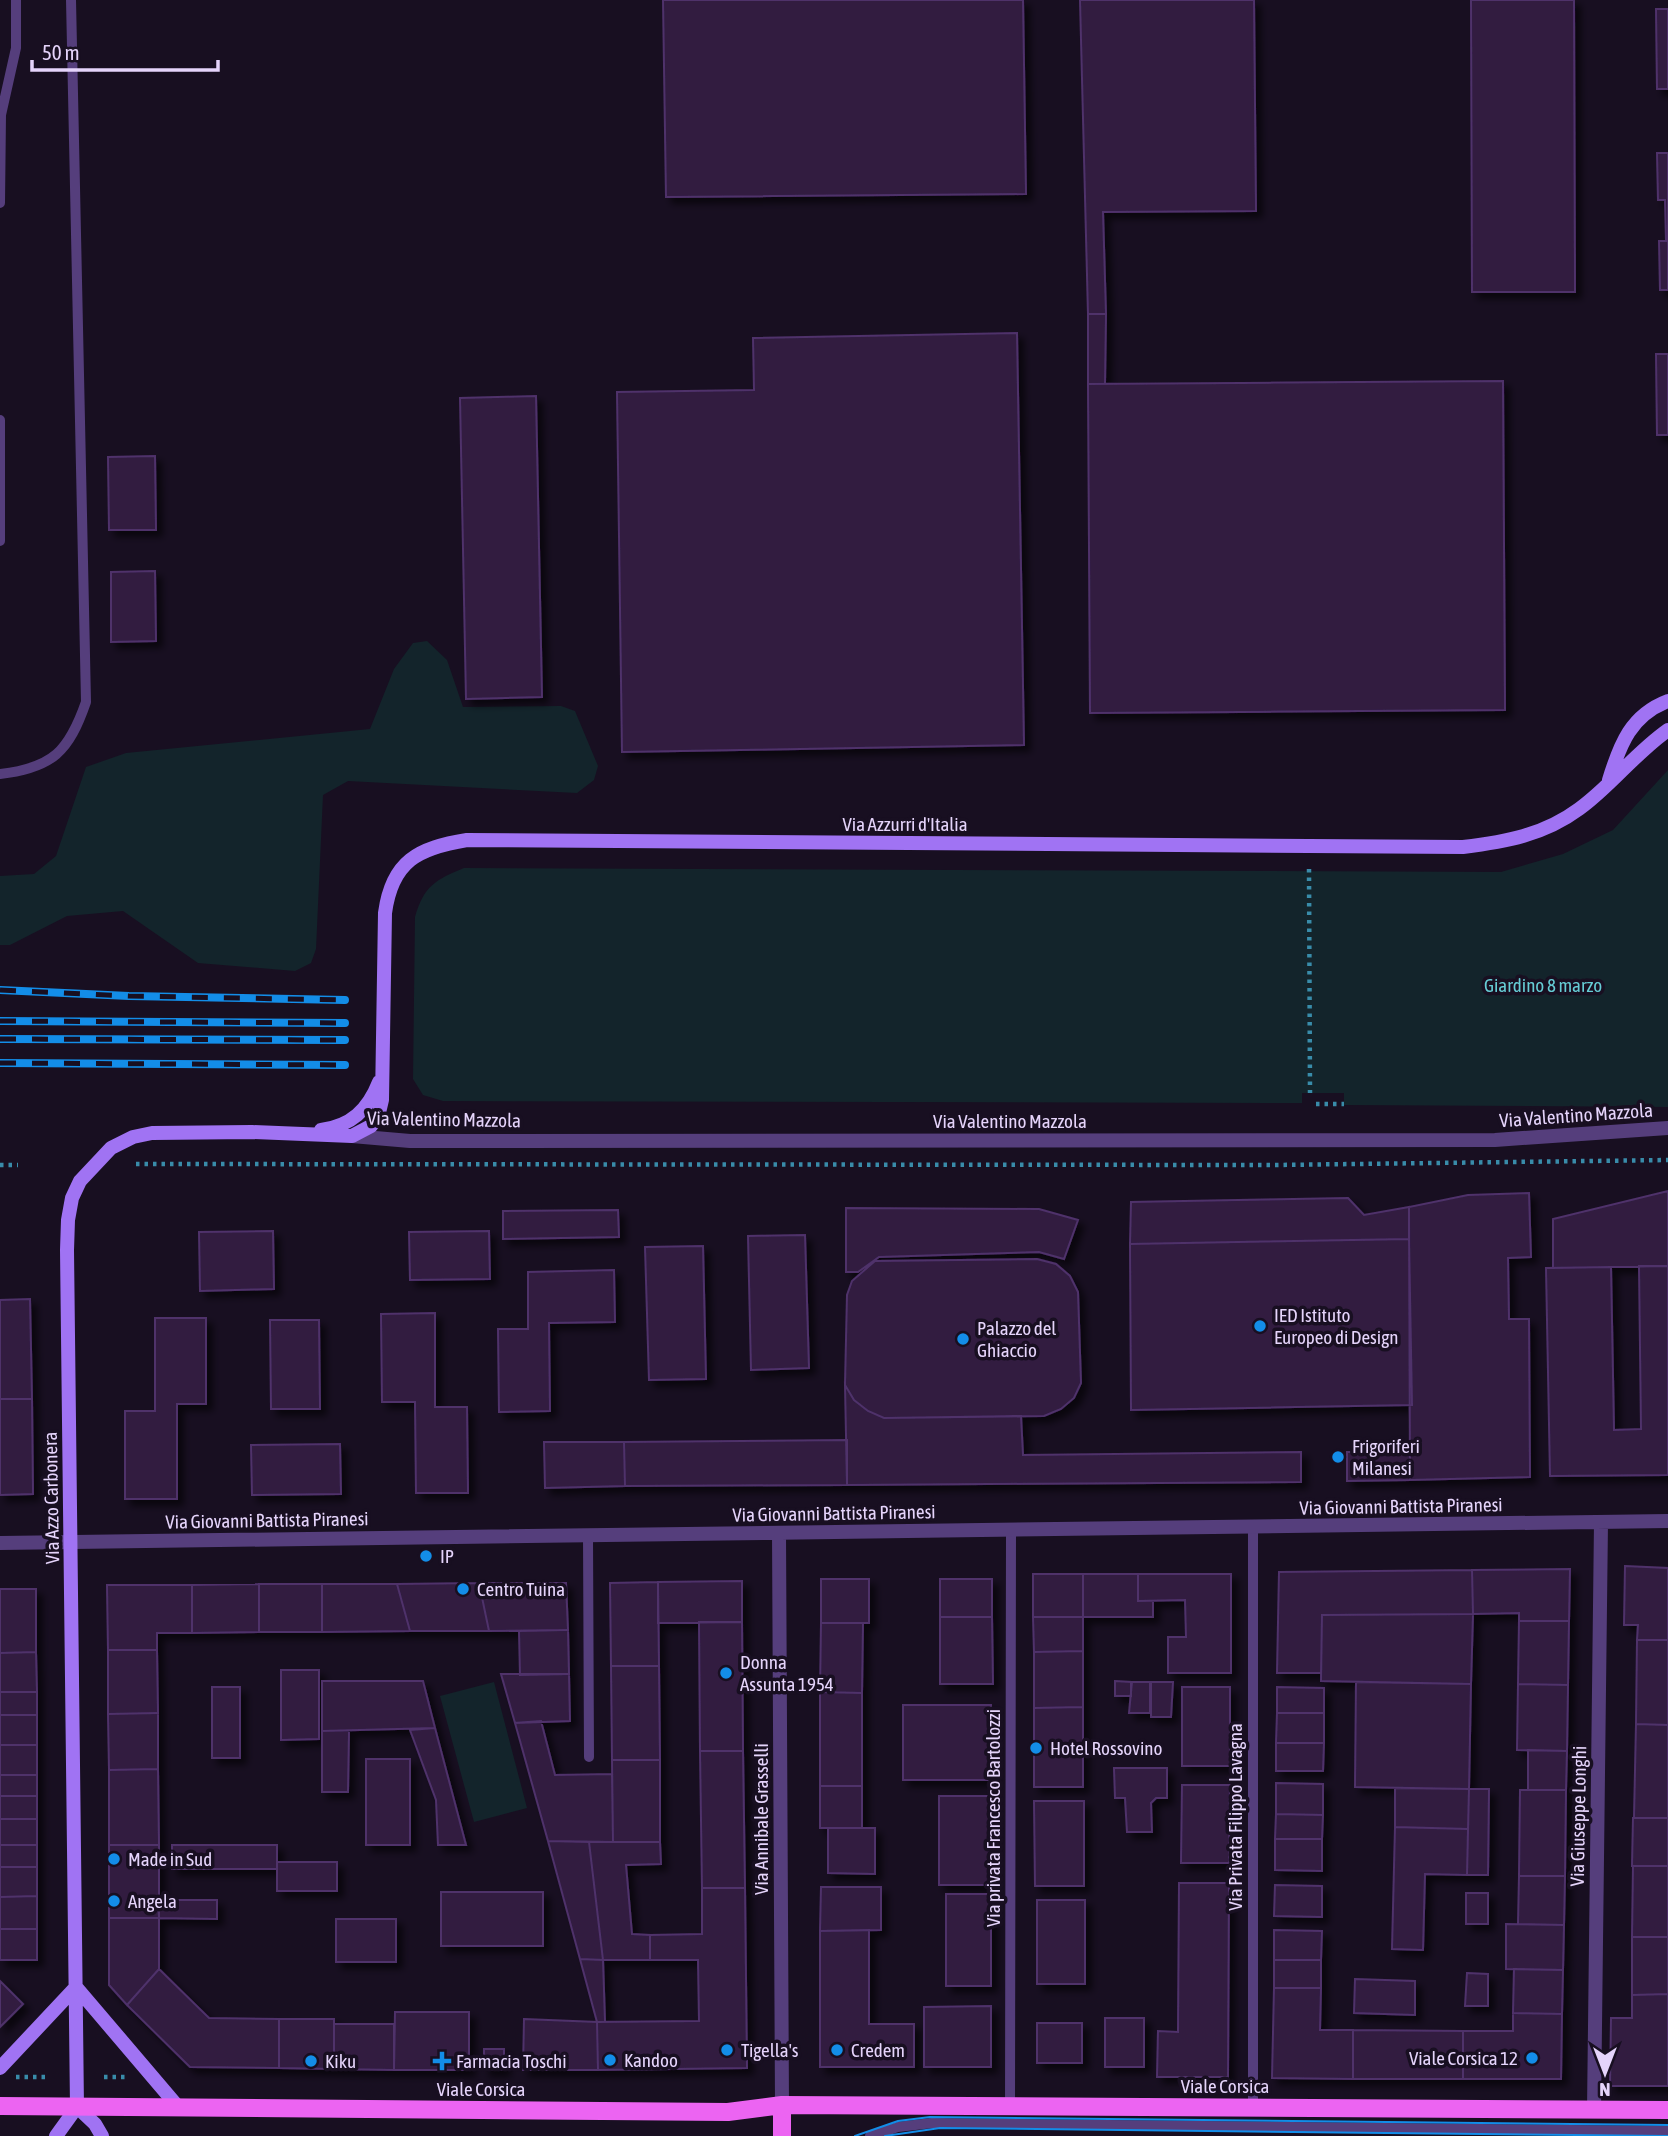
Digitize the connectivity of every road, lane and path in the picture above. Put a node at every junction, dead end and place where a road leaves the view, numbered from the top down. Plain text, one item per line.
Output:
1 (16, 0) edge
2 (71, 0) edge
3 (0, 203) edge
4 (0, 420) edge
5 (0, 541) edge
6 (1668, 701) edge
7 (1668, 730) edge
8 (0, 774) edge
9 (1607, 784) junction
10 (1309, 869) dead end
11 (382, 1073) junction
12 (1310, 1093) dead end
13 (1316, 1104) dead end
14 (1344, 1104) dead end
15 (1668, 1128) edge
16 (298, 1133) junction
17 (352, 1136) junction
18 (1668, 1160) edge
19 (136, 1164) dead end
20 (0, 1165) edge
21 (18, 1165) dead end
22 (1668, 1521) edge
23 (1601, 1522) junction
24 (1253, 1527) junction
25 (1011, 1531) junction
26 (779, 1534) junction
27 (588, 1536) junction
28 (71, 1542) junction
29 (0, 1543) edge
30 (589, 1757) dead end
31 (76, 1987) junction
32 (0, 2068) edge
33 (47, 2077) dead end
34 (104, 2077) dead end
35 (26, 2078) dead end
36 (121, 2089) dead end
37 (782, 2105) junction
38 (0, 2106) edge
39 (1010, 2106) junction
40 (77, 2107) junction
41 (1253, 2107) junction
42 (179, 2108) junction
43 (1594, 2110) junction
44 (1668, 2110) edge
45 (1668, 2131) edge
46 (56, 2136) edge
47 (102, 2136) edge
48 (782, 2136) edge
49 (870, 2136) edge

1 - 3 lane
2 - 8 lane
4 - 5 lane
6 - 9 street, Via Azzurri d'Italia
7 - 9 street, Via Azzurri d'Italia
9 - 11 street, Via Azzurri d'Italia
10 - 12 path
11 - 16 street, Via Azzurri d'Italia
11 - 17 street, Via Azzurri d'Italia
13 - 14 path
15 - 17 street, Via Valentino Mazzola
16 - 17 street, Via Azzo Carbonera
16 - 28 street, Via Azzo Carbonera
18 - 19 path
20 - 21 path
22 - 23 street, Via Giovanni Battista Piranesi
23 - 24 street, Via Giovanni Battista Piranesi
23 - 43 street, Via Giuseppe Longhi
24 - 25 street, Via Giovanni Battista Piranesi
24 - 41 lane, Via Privata Filippo Lavagna
25 - 26 street, Via Giovanni Battista Piranesi
25 - 39 lane, Via privata Francesco Bartolozzi
26 - 27 street, Via Giovanni Battista Piranesi
26 - 37 street, Via Annibale Grasselli
27 - 28 street, Via Giovanni Battista Piranesi
27 - 30 lane
28 - 29 street, Via Giovanni Battista Piranesi
28 - 31 street, Via Azzo Carbonera
31 - 32 street
31 - 40 street, Via Azzo Carbonera
31 - 42 street
33 - 35 path
34 - 36 path
37 - 39 main road, Viale Corsica
37 - 42 main road, Viale Corsica
37 - 48 main road
38 - 40 main road, Viale Corsica
39 - 41 main road, Viale Corsica
40 - 42 main road, Viale Corsica
40 - 46 street
40 - 47 street
41 - 43 main road, Viale Corsica
43 - 44 main road, Viale Corsica
45 - 49 lane, Viale Corsica

